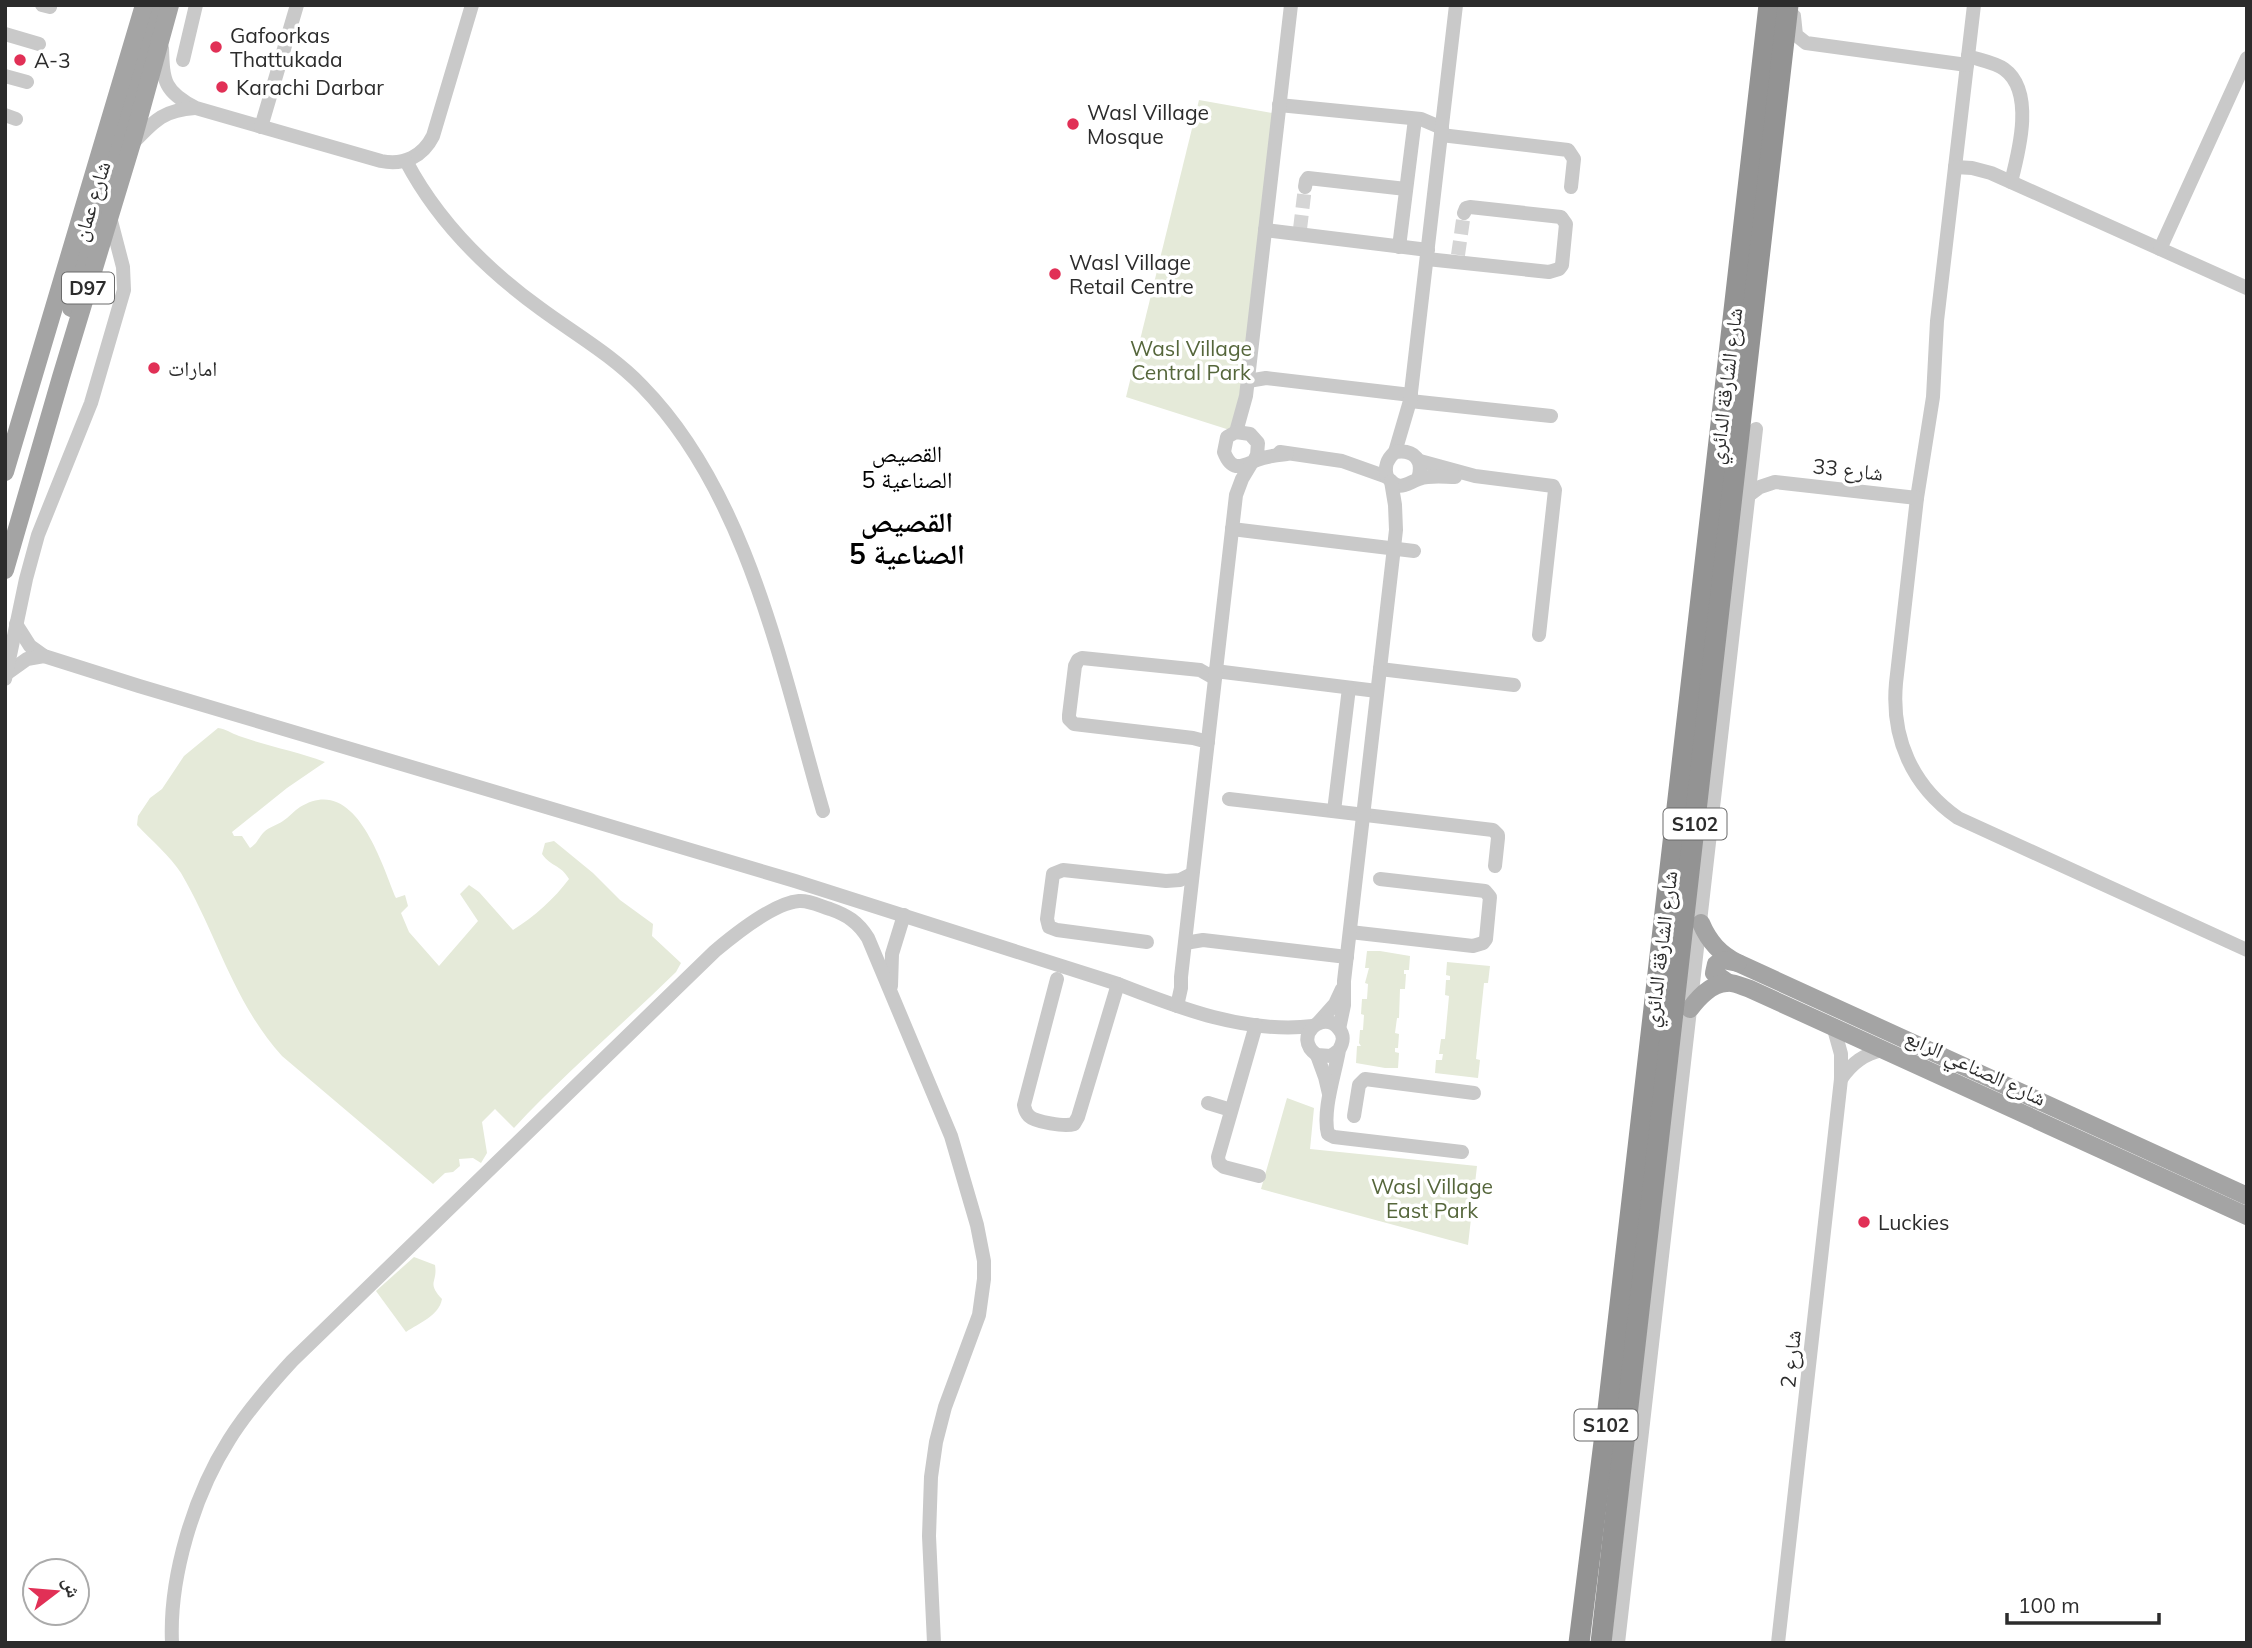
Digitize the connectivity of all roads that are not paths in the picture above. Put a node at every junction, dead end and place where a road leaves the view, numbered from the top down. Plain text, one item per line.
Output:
1 (139, 5) edge
2 (144, 5) edge
3 (158, 5) edge
4 (170, 5) edge
5 (196, 5) edge
6 (297, 5) edge
7 (472, 5) edge
8 (1292, 5) edge
9 (1456, 5) edge
10 (1769, 5) edge
11 (1789, 5) edge
12 (1974, 5) edge
13 (138, 26) junction
14 (5, 34) edge
15 (162, 34) junction
16 (39, 44) dead end
17 (2247, 58) edge
18 (183, 61) dead end
19 (1968, 61) junction
20 (5, 76) edge
21 (27, 82) dead end
22 (1279, 105) junction
23 (196, 107) junction
24 (1415, 119) junction
25 (261, 127) junction
26 (1441, 132) junction
27 (132, 144) junction
28 (412, 158) junction
29 (1955, 167) junction
30 (2011, 182) junction
31 (1305, 187) dead end
32 (1571, 187) dead end
33 (1406, 189) junction
34 (1464, 213) dead end
35 (110, 217) junction
36 (1265, 230) junction
37 (1399, 247) junction
38 (2160, 249) junction
39 (1427, 255) junction
40 (2247, 288) edge
41 (61, 377) junction
42 (1247, 388) junction
43 (1742, 396) junction
44 (1411, 398) junction
45 (1551, 416) dead end
46 (1756, 429) joint
47 (1247, 434) junction
48 (1393, 453) junction
49 (1287, 454) junction
50 (1416, 457) junction
51 (1753, 457) junction
52 (1228, 461) junction
53 (1342, 461) junction
54 (1253, 462) junction
55 (5, 472) edge
56 (1475, 476) junction
57 (1389, 479) junction
58 (1413, 482) junction
59 (1775, 482) junction
60 (1236, 495) junction
61 (1748, 496) junction
62 (1917, 498) junction
63 (1232, 529) junction
64 (1396, 530) junction
65 (1393, 548) junction
66 (1414, 551) dead end
67 (5, 570) edge
68 (16, 624) junction
69 (1539, 635) dead end
70 (44, 656) junction
71 (1380, 669) junction
72 (1215, 675) junction
73 (6, 676) edge
74 (1514, 685) dead end
75 (1349, 688) junction
76 (1377, 691) junction
77 (1208, 742) junction
78 (1228, 799) dead end
79 (1335, 810) junction
80 (823, 811) dead end
81 (1363, 814) junction
82 (1495, 866) dead end
83 (1192, 874) junction
84 (1380, 879) dead end
85 (904, 915) junction
86 (1701, 923) junction
87 (1350, 932) junction
88 (1147, 942) dead end
89 (1185, 943) junction
90 (2247, 950) edge
91 (1347, 957) junction
92 (1738, 964) junction
93 (1056, 979) dead end
94 (1344, 981) junction
95 (1727, 982) junction
96 (1118, 984) junction
97 (891, 994) junction
98 (1174, 1005) junction
99 (1690, 1009) junction
100 (1316, 1024) junction
101 (1262, 1026) junction
102 (1339, 1029) junction
103 (1835, 1029) junction
104 (1883, 1050) junction
105 (1339, 1051) junction
106 (1313, 1052) junction
107 (1841, 1079) junction
108 (1474, 1093) dead end
109 (1329, 1100) junction
110 (1208, 1103) dead end
111 (1231, 1110) junction
112 (1354, 1116) dead end
113 (1462, 1152) dead end
114 (1259, 1176) dead end
115 (2247, 1196) edge
116 (2247, 1216) edge
117 (1646, 1395) junction
118 (1627, 1417) junction
119 (172, 1643) edge
120 (934, 1643) edge
121 (1579, 1643) edge
122 (1601, 1643) edge
123 (1618, 1643) edge
124 (1778, 1643) edge

1 - 13 main road
2 - 13 main road, شارع عمان / D97
3 - 41 main road
4 - 15 main road, شارع عمان / D97
5 - 18 street
6 - 25 street
7 - 28 street
8 - 22 street
9 - 26 street
10 - 121 highway, شارع الشارقة الدائري / S102
11 - 19 street
11 - 43 highway, شارع الشارقة الدائري / S102
12 - 19 street
13 - 55 main road, شارع عمان / D97
14 - 16 street
15 - 23 street
15 - 27 main road, شارع عمان / D97
17 - 38 street
19 - 29 street
19 - 30 street
20 - 21 street
22 - 24 street
22 - 36 street
23 - 25 street
23 - 27 street
24 - 26 street
24 - 33 street
25 - 28 street
26 - 32 street
26 - 39 street
27 - 35 main road, شارع عمان / D97
28 - 80 street
29 - 30 street
29 - 62 street
30 - 38 street
31 - 33 street
33 - 37 street
34 - 39 street
35 - 41 main road, شارع عمان / D97
35 - 68 street
36 - 37 street
36 - 42 street
37 - 39 street
38 - 40 street
39 - 44 street
41 - 67 main road, شارع عمان / D97
42 - 44 street
42 - 47 street
43 - 46 highway
43 - 118 highway, شارع الشارقة الدائري / S102
44 - 45 street
44 - 48 street
44 - 50 street
46 - 51 street
47 - 49 street
47 - 52 street
47 - 54 street
48 - 50 street
48 - 53 street
48 - 57 street
49 - 53 street
49 - 54 street
50 - 56 street
50 - 58 street
51 - 59 street
51 - 61 street
52 - 54 street
52 - 60 street
53 - 57 street
54 - 60 street
56 - 58 street
56 - 69 street
57 - 58 street
57 - 64 street
58 - 64 street
59 - 61 street
59 - 62 street, شارع 33
60 - 63 street
61 - 86 street
62 - 90 street
63 - 65 street
63 - 72 street
64 - 65 street
65 - 66 street
65 - 71 street
68 - 70 street
68 - 73 street
70 - 73 street
70 - 85 street
71 - 74 street
71 - 76 street
72 - 75 street
72 - 77 street
72 - 77 street
75 - 76 street
75 - 79 street
76 - 81 street
77 - 83 street
78 - 79 street
79 - 81 street
81 - 82 street
81 - 87 street
83 - 88 street
83 - 89 street
84 - 87 street
85 - 96 street
85 - 97 street
86 - 92 main road, شارع الصناعي الرابع
86 - 99 street
87 - 91 street
89 - 91 street
89 - 98 street
91 - 94 street
92 - 95 main road
92 - 115 main road, شارع الصناعي الرابع
93 - 96 street
94 - 100 street
94 - 102 street
95 - 99 main road
95 - 103 main road, شارع الصناعي الرابع
96 - 98 street
97 - 119 street
97 - 120 street
98 - 101 street
99 - 117 street
100 - 101 street
100 - 102 street
100 - 106 street
101 - 106 street
101 - 111 street
102 - 105 street
103 - 104 main road, شارع الصناعي الرابع
103 - 107 street, شارع 2
104 - 107 street
104 - 116 main road, شارع الصناعي الرابع
105 - 106 street
105 - 109 street
106 - 109 street
107 - 124 street, شارع 2
108 - 112 street
109 - 113 street
110 - 111 street
111 - 114 street
117 - 118 highway
117 - 123 street
118 - 122 highway, شارع الشارقة الدائري / S102

